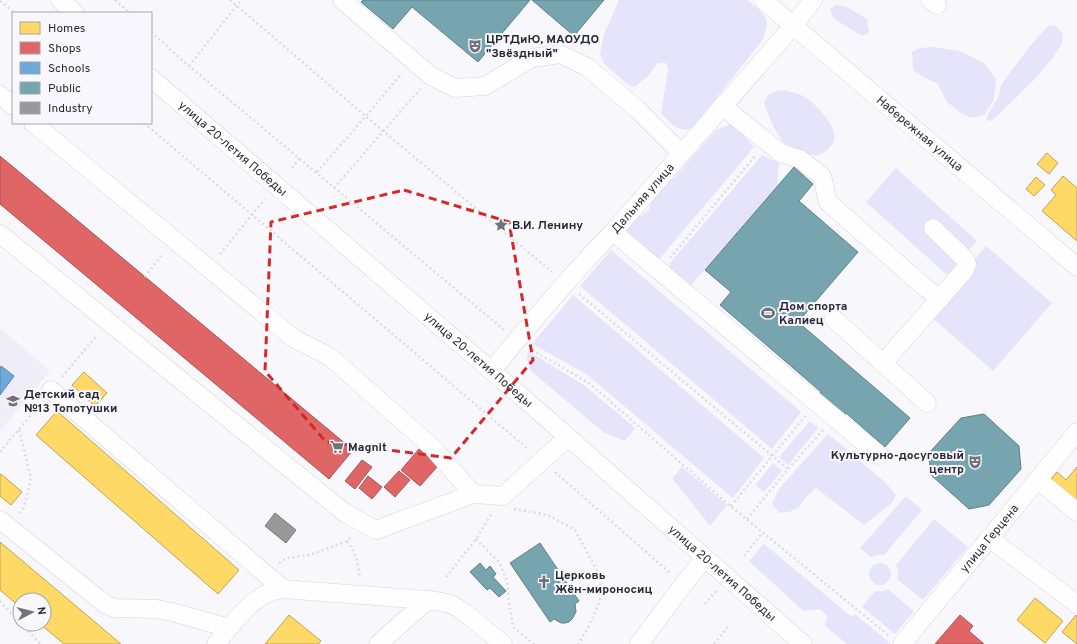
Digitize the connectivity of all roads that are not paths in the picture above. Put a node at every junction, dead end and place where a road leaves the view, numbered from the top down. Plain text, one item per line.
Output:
1 (60, 0) edge
2 (342, 0) edge
3 (763, 0) edge
4 (813, 0) edge
5 (74, 12) edge
6 (793, 26) junction
7 (152, 79) edge
8 (0, 95) edge
9 (12, 105) edge
10 (722, 106) junction
11 (35, 124) edge
12 (681, 153) junction
13 (933, 228) dead end
14 (613, 232) junction
15 (0, 234) edge
16 (1077, 267) edge
17 (940, 299) junction
18 (834, 318) dead end
19 (883, 363) junction
20 (491, 371) junction
21 (51, 390) dead end
22 (927, 403) dead end
23 (1077, 432) edge
24 (568, 437) junction
25 (879, 455) dead end
26 (1038, 480) junction
27 (473, 494) junction
28 (1077, 512) edge
29 (4, 524) edge
30 (989, 538) junction
31 (705, 558) junction
32 (283, 589) junction
33 (428, 600) junction
34 (1077, 604) edge
35 (229, 628) junction
36 (216, 644) edge
37 (378, 644) edge
38 (503, 644) edge
39 (639, 644) edge
40 (802, 644) edge
41 (902, 644) edge

1 - 5 street
2 - 12 street
3 - 6 street, Набережная улица
4 - 6 street, Дальняя улица
6 - 10 street, Дальняя улица
6 - 16 street, Набережная улица
7 - 20 street, улица 20-летия Победы
8 - 9 street
10 - 12 street, Дальняя улица
10 - 17 street
11 - 27 street
12 - 14 street, Дальняя улица
13 - 17 street
14 - 20 street, Дальняя улица
14 - 25 street
15 - 27 street
17 - 19 street
18 - 19 street
19 - 22 street
20 - 24 street, улица 20-летия Победы
21 - 32 street
23 - 26 street, улица Герцена
24 - 27 street
24 - 31 street, улица 20-летия Победы
26 - 28 street
26 - 30 street, улица Герцена
29 - 35 street
30 - 34 street
30 - 41 street, улица Герцена
31 - 39 street
31 - 40 street, улица 20-летия Победы
32 - 33 street
32 - 35 street
33 - 37 street
33 - 38 street
35 - 36 street

